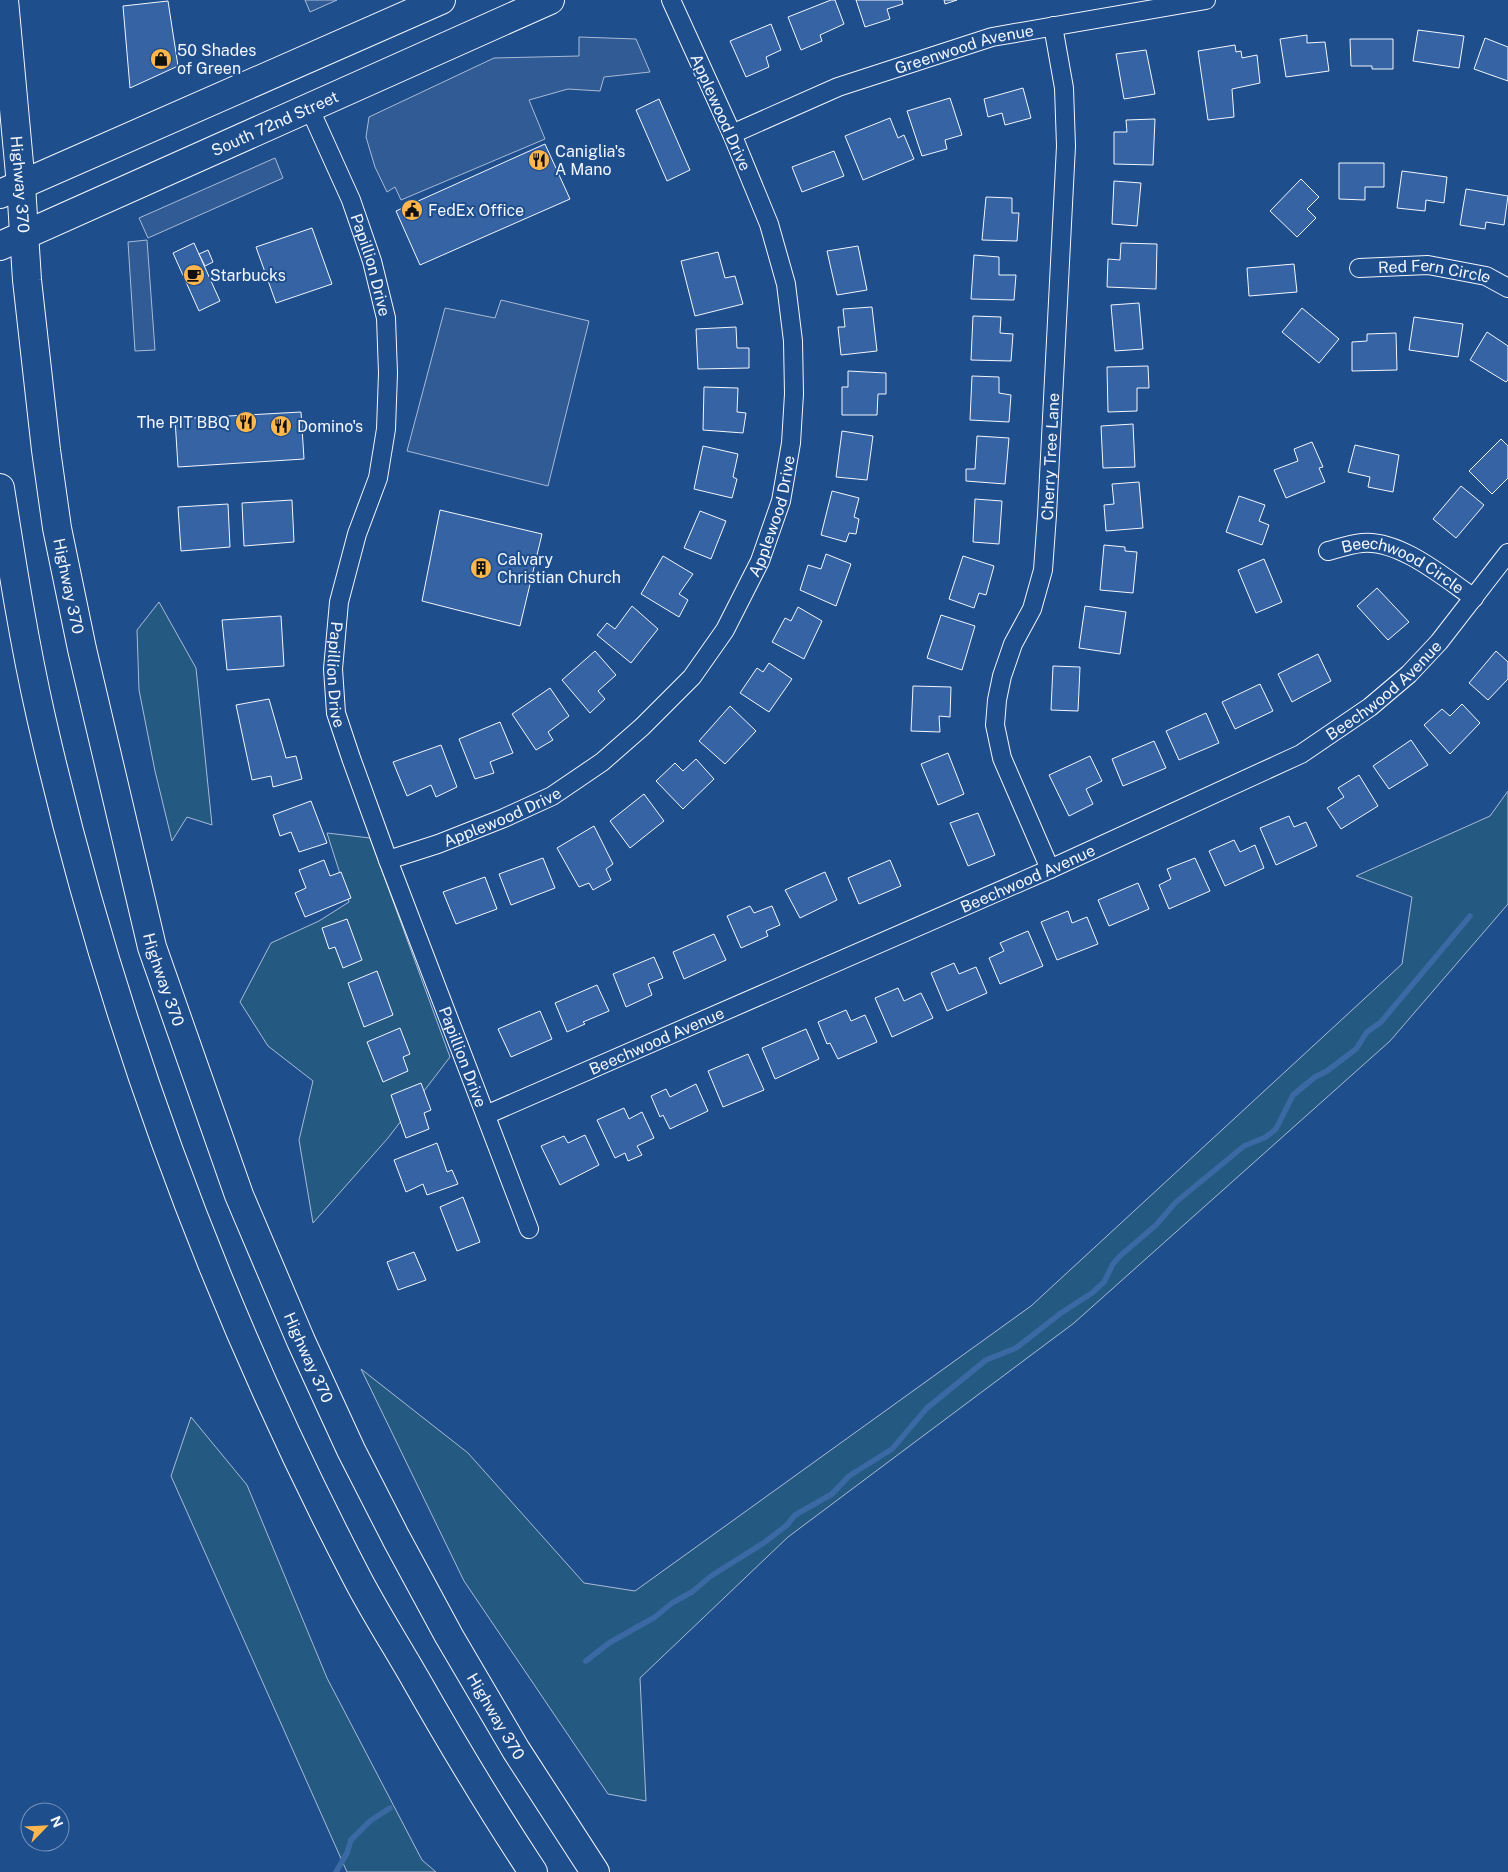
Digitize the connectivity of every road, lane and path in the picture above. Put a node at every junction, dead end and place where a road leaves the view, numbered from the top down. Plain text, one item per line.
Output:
1 (4, 0) edge
2 (440, 0) edge
3 (550, 0) edge
4 (671, 0) edge
5 (1206, 0) edge
6 (1053, 26) junction
7 (309, 107) junction
8 (732, 134) junction
9 (10, 189) edge
10 (11, 241) edge
11 (1359, 268) dead end
12 (1508, 288) edge
13 (0, 488) edge
14 (1328, 551) dead end
15 (1508, 553) edge
16 (1474, 598) junction
17 (388, 860) junction
18 (1050, 869) junction
19 (486, 1115) junction
20 (529, 1229) dead end
21 (534, 1872) edge
22 (596, 1872) edge

1 - 9 main road, Highway 370
2 - 9 main road
3 - 7 main road, South 72nd Street
4 - 8 street, Applewood Drive
5 - 6 street, Greenwood Avenue
6 - 8 street, Greenwood Avenue
6 - 18 street, Cherry Tree Lane
7 - 10 main road, South 72nd Street
7 - 17 street, Papillion Drive
8 - 17 street, Applewood Drive
9 - 10 main road, Highway 370
10 - 22 main road, Highway 370
11 - 12 street, Red Fern Circle
13 - 21 main road
14 - 16 street, Beechwood Circle
15 - 16 street, Beechwood Avenue
16 - 18 street, Beechwood Avenue
17 - 19 street, Papillion Drive
18 - 19 street, Beechwood Avenue
19 - 20 street, Papillion Drive

